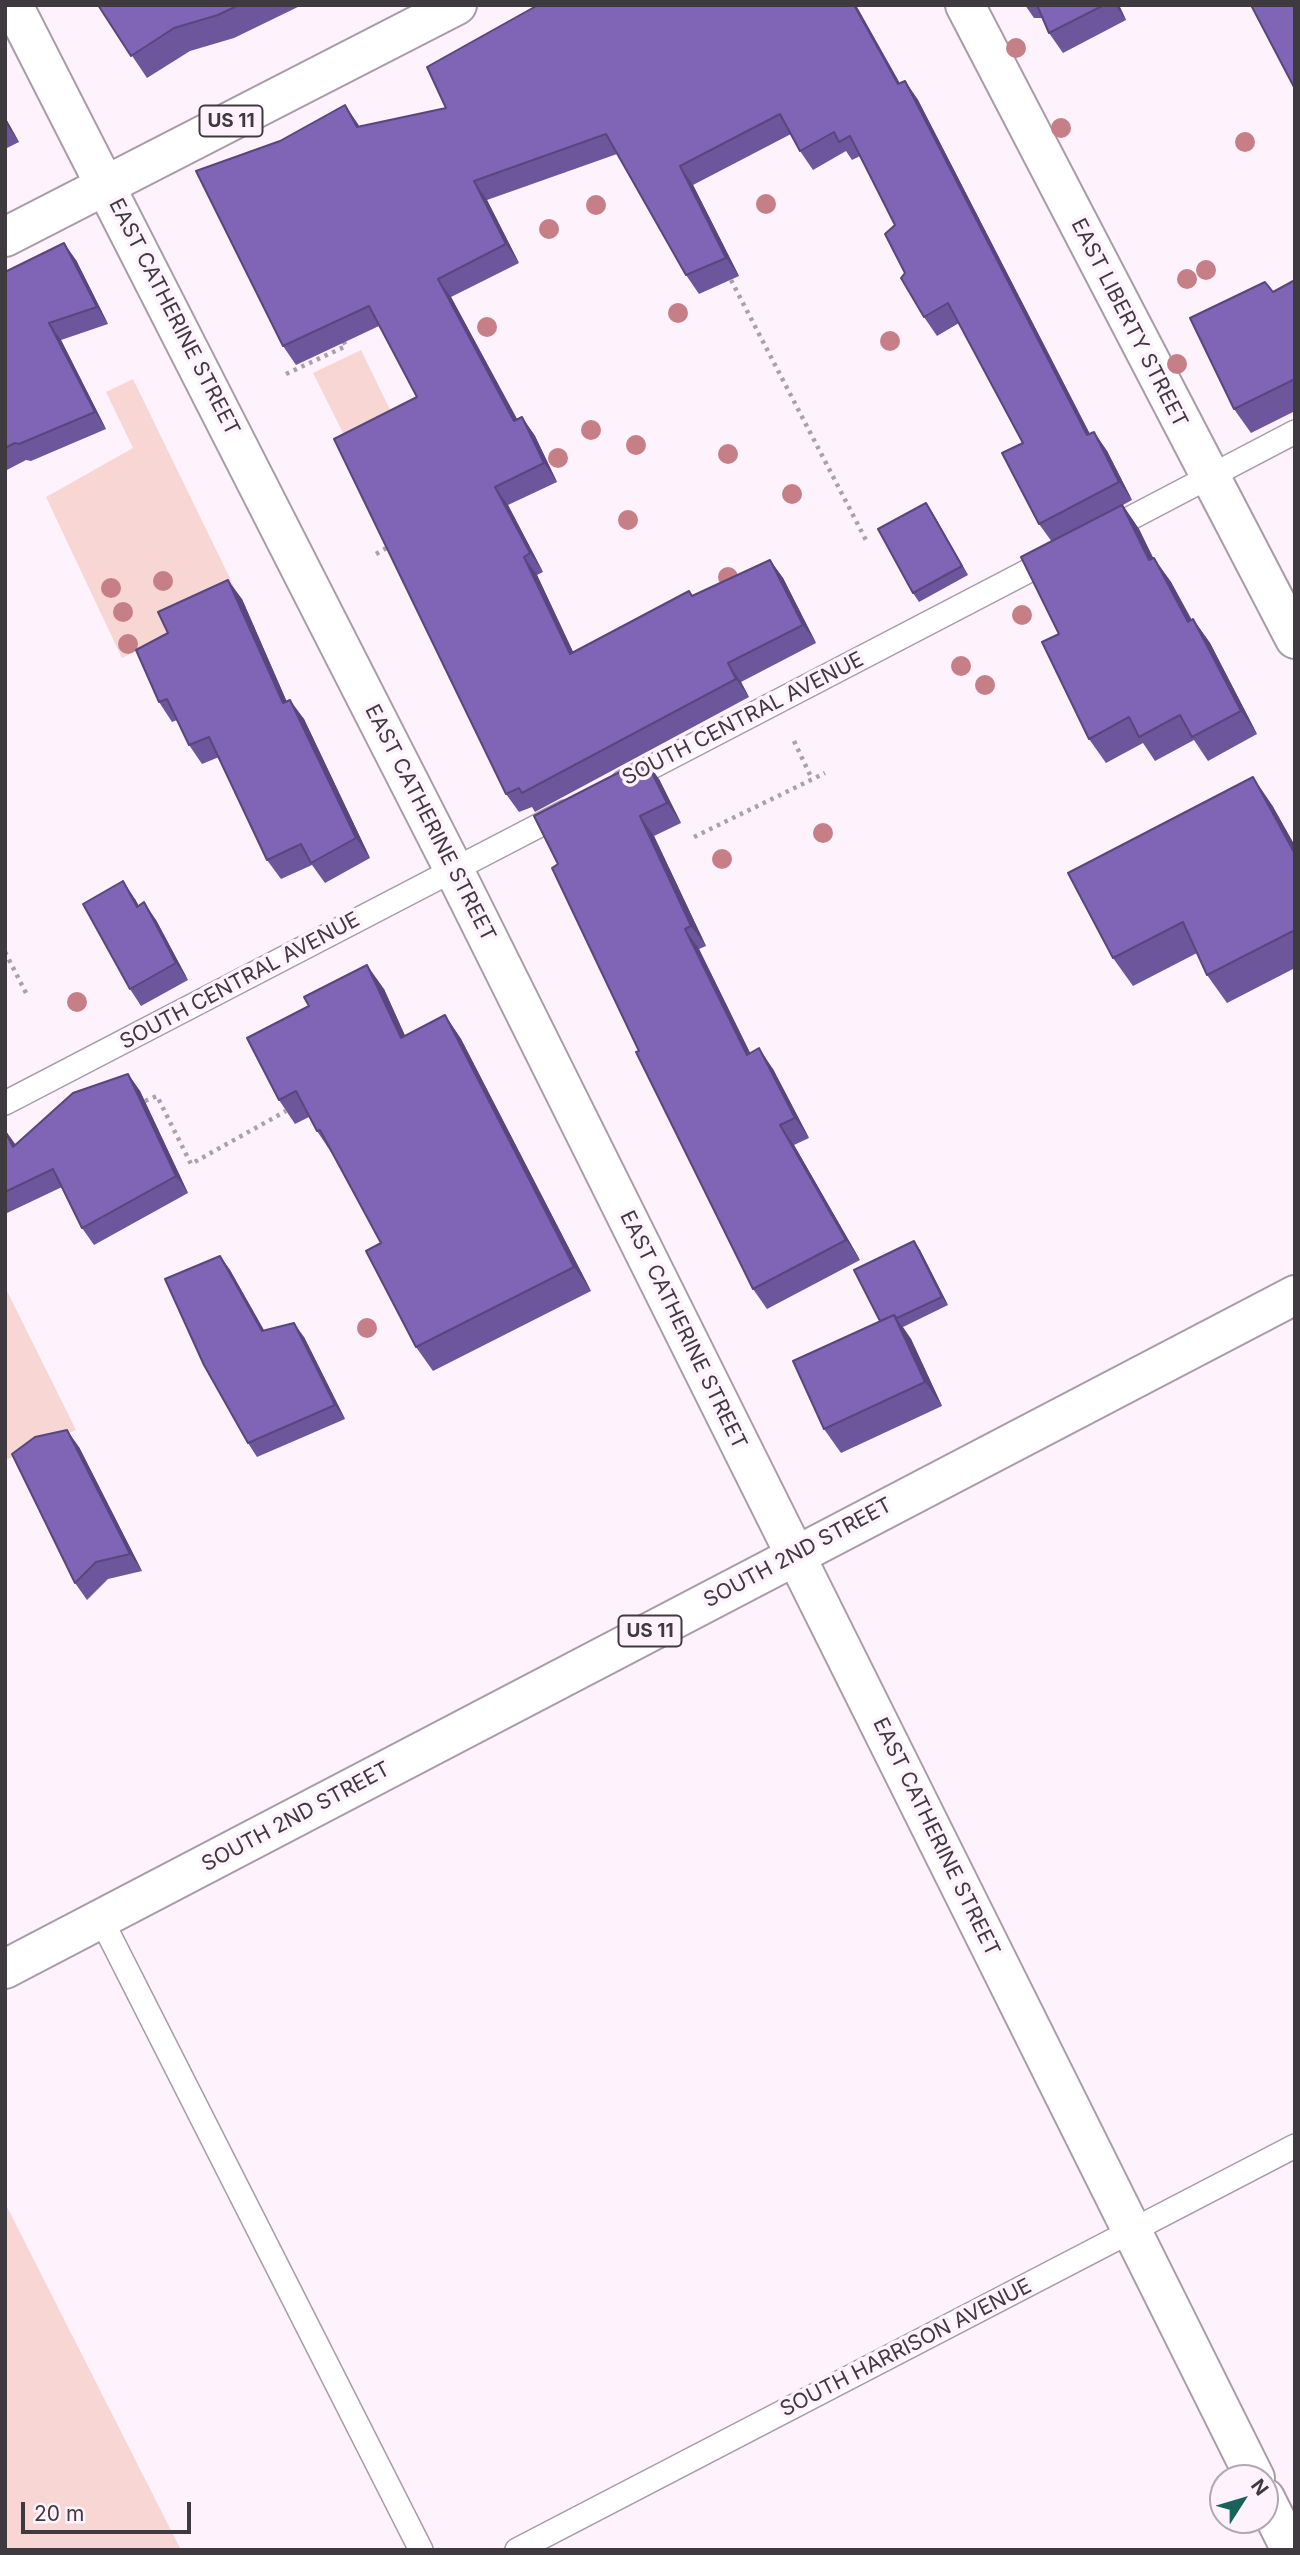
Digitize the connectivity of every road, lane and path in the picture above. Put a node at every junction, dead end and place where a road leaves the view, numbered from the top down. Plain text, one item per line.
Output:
1 (13, 5) edge
2 (457, 5) edge
3 (965, 5) edge
4 (107, 184) junction
5 (5, 237) edge
6 (731, 280) dead end
7 (337, 327) edge
8 (286, 374) edge
9 (1295, 432) edge
10 (1209, 477) junction
11 (398, 542) edge
12 (869, 544) dead end
13 (376, 554) edge
14 (1295, 639) edge
15 (792, 738) dead end
16 (825, 773) dead end
17 (812, 779) junction
18 (694, 837) dead end
19 (454, 870) junction
20 (5, 952) edge
21 (26, 993) dead end
22 (145, 1101) dead end
23 (5, 1103) edge
24 (286, 1111) edge
25 (1295, 1295) edge
26 (795, 1555) junction
27 (101, 1919) junction
28 (5, 1969) edge
29 (1295, 2146) edge
30 (1132, 2231) junction
31 (1248, 2464) edge
32 (1279, 2526) edge
33 (421, 2550) edge
34 (517, 2550) edge
35 (1291, 2550) edge

1 - 4 street, EAST CATHERINE STREET
2 - 4 street, US 11
3 - 10 street, EAST LIBERTY STREET
4 - 5 street, US 11
4 - 19 street, EAST CATHERINE STREET
6 - 12 path
7 - 8 path
9 - 10 lane, SOUTH CENTRAL AVENUE
10 - 14 street, EAST LIBERTY STREET
10 - 19 lane, SOUTH CENTRAL AVENUE
11 - 13 path
15 - 17 path
16 - 17 path
17 - 18 path
19 - 23 lane, SOUTH CENTRAL AVENUE
19 - 26 street, EAST CATHERINE STREET
20 - 21 path
22 - 24 path
25 - 26 street, SOUTH 2ND STREET / US 11
26 - 27 street, SOUTH 2ND STREET / US 11
26 - 30 street, EAST CATHERINE STREET
27 - 28 street, SOUTH 2ND STREET / US 11
27 - 33 lane
29 - 30 lane, SOUTH HARRISON AVENUE
30 - 31 street, EAST CATHERINE STREET
30 - 34 lane, SOUTH HARRISON AVENUE
32 - 35 street

